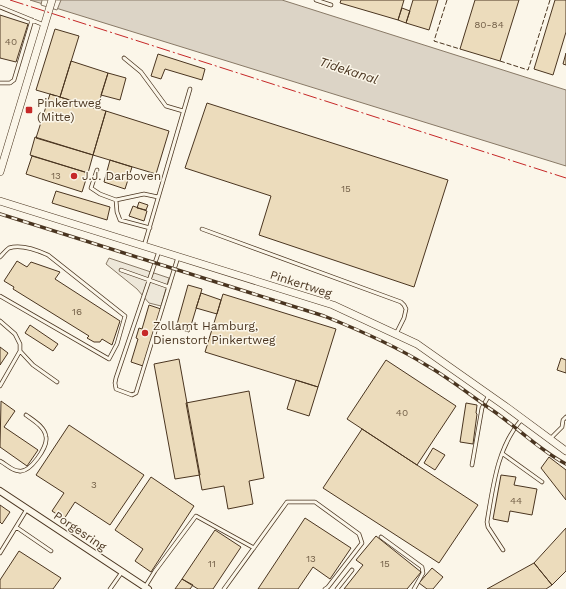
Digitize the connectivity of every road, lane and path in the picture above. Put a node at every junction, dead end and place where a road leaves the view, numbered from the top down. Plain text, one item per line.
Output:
1 (52, 0) edge
2 (316, 0) edge
3 (331, 5) dead end
4 (0, 7) edge
5 (32, 20) junction
6 (44, 25) junction
7 (124, 58) dead end
8 (0, 83) edge
9 (190, 89) dead end
10 (183, 111) junction
11 (97, 170) dead end
12 (0, 172) edge
13 (158, 197) junction
14 (116, 200) junction
15 (0, 201) edge
16 (150, 228) junction
17 (202, 229) dead end
18 (144, 246) junction
19 (159, 251) junction
20 (178, 256) junction
21 (0, 257) edge
22 (121, 270) dead end
23 (148, 280) junction
24 (169, 287) junction
25 (0, 296) edge
26 (0, 321) edge
27 (396, 334) junction
28 (20, 351) junction
29 (57, 382) dead end
30 (0, 386) edge
31 (489, 395) junction
32 (26, 415) dead end
33 (566, 417) edge
34 (522, 419) junction
35 (550, 439) junction
36 (566, 451) edge
37 (502, 454) junction
38 (0, 461) edge
39 (472, 465) dead end
40 (542, 482) dead end
41 (0, 491) edge
42 (27, 508) junction
43 (16, 527) junction
44 (381, 537) dead end
45 (254, 548) junction
46 (504, 550) dead end
47 (51, 551) dead end
48 (0, 553) edge
49 (352, 570) dead end
50 (122, 572) junction
51 (146, 588) edge
52 (110, 589) edge
53 (224, 589) edge
54 (325, 589) edge
55 (337, 589) edge
56 (414, 589) edge

1 - 6 street
2 - 3 lane
4 - 5 lane
5 - 6 lane
5 - 8 lane
6 - 12 street
7 - 10 lane
9 - 10 lane
10 - 13 lane
11 - 14 lane
13 - 14 lane
13 - 16 lane
14 - 16 lane
15 - 18 street, Pinkertweg
16 - 18 lane
17 - 27 lane
18 - 19 street, Pinkertweg
19 - 20 street, Pinkertweg
19 - 23 lane
20 - 24 lane
20 - 27 street, Pinkertweg
21 - 25 lane
22 - 23 lane
23 - 24 lane
23 - 24 lane
26 - 28 lane
27 - 31 street, Pinkertweg
28 - 29 lane
28 - 30 lane
31 - 34 street, Pinkertweg
31 - 39 lane
32 - 38 lane
33 - 35 lane
34 - 35 street, Pinkertweg
34 - 37 lane
35 - 36 street, Pinkertweg
37 - 40 lane
37 - 46 lane
41 - 42 street, Porgesring
42 - 43 lane
42 - 50 street, Porgesring
43 - 47 lane
43 - 48 lane
44 - 56 lane
45 - 51 lane
45 - 53 lane
45 - 54 lane
49 - 55 lane
50 - 51 street, Porgesring
50 - 52 lane

